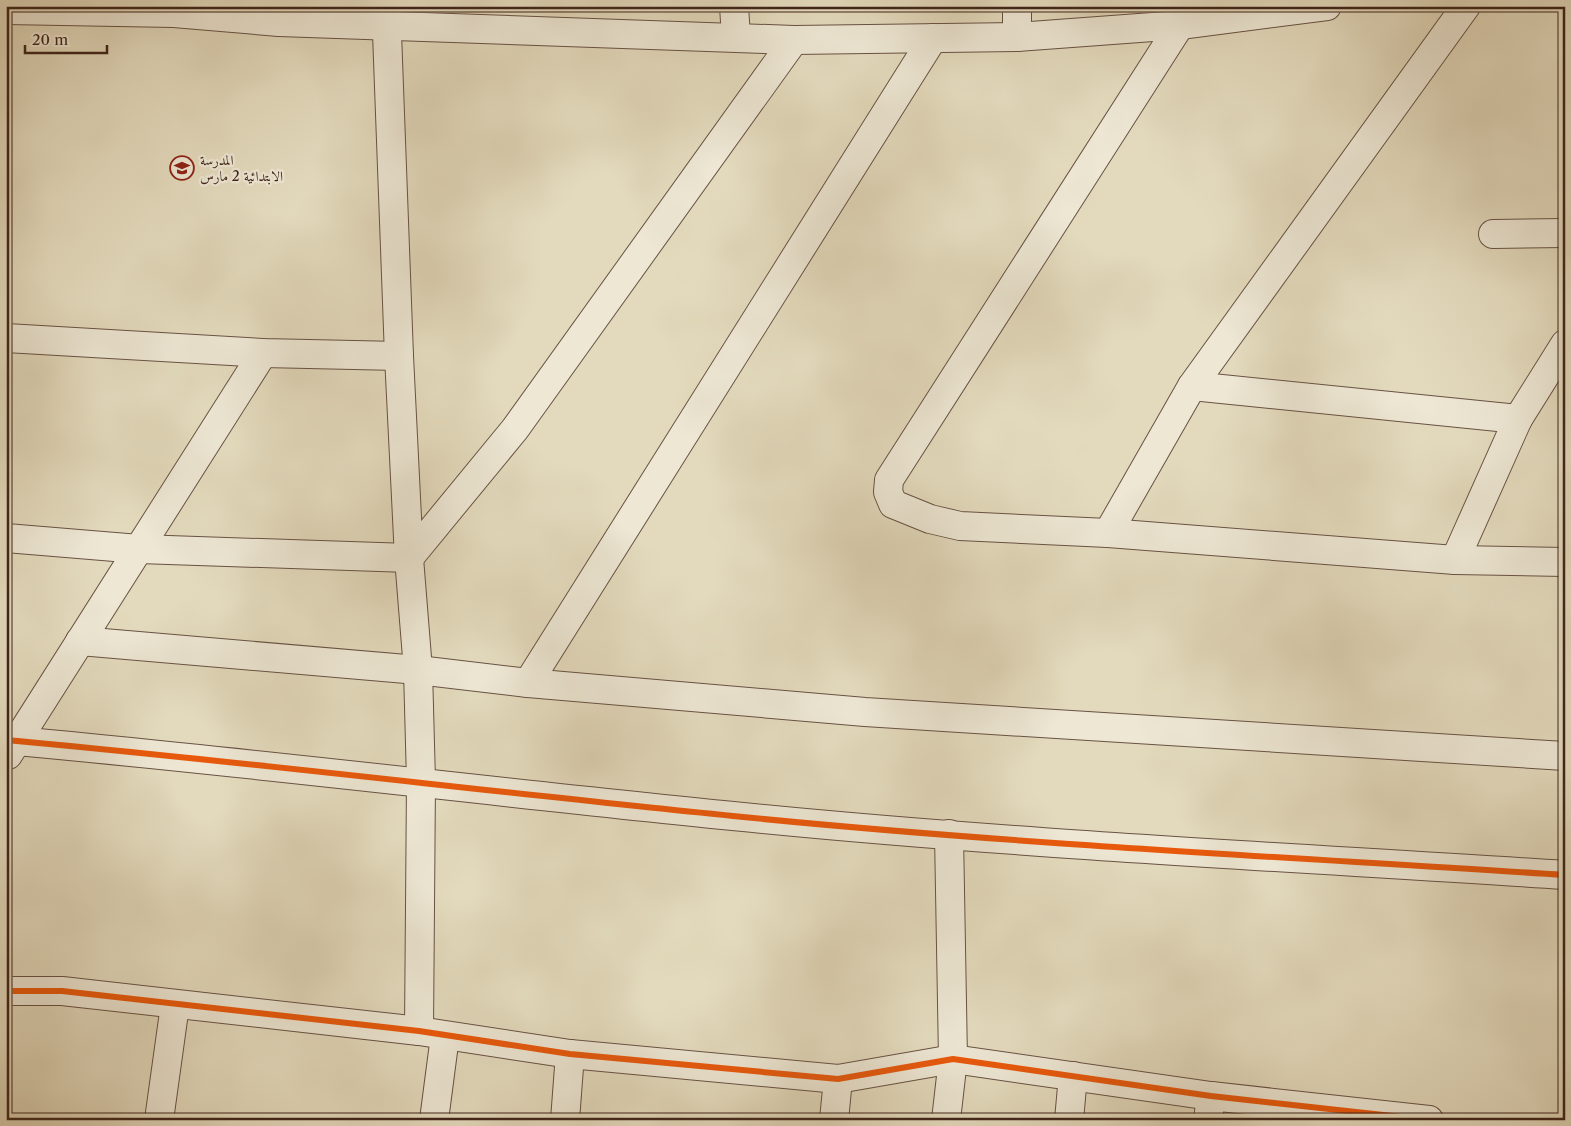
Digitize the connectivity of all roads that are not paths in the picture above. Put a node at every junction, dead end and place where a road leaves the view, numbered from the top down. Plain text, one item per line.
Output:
1 (734, 6) edge
2 (1017, 6) edge
3 (1327, 6) edge
4 (1466, 6) edge
5 (6, 10) edge
6 (174, 10) edge
7 (387, 16) edge
8 (1180, 25) junction
9 (736, 37) junction
10 (1017, 37) junction
11 (933, 38) junction
12 (794, 40) junction
13 (1565, 233) edge
14 (1493, 234) dead end
15 (6, 338) edge
16 (1565, 344) edge
17 (263, 353) junction
18 (399, 356) junction
19 (1192, 386) junction
20 (1518, 419) junction
21 (1108, 533) junction
22 (6, 538) edge
23 (139, 549) junction
24 (409, 558) junction
25 (1455, 560) junction
26 (1565, 562) edge
27 (80, 642) junction
28 (418, 670) junction
29 (528, 683) junction
30 (10, 746) edge
31 (1565, 756) edge
32 (421, 781) junction
33 (949, 834) junction
34 (1565, 875) edge
35 (6, 991) edge
36 (175, 1005) junction
37 (419, 1031) junction
38 (445, 1036) junction
39 (570, 1054) junction
40 (953, 1059) junction
41 (1073, 1076) junction
42 (838, 1079) junction
43 (1210, 1108) edge
44 (159, 1120) edge
45 (434, 1120) edge
46 (565, 1120) edge
47 (834, 1120) edge
48 (946, 1120) edge
49 (1069, 1120) edge
50 (1429, 1120) edge

1 - 9 street
2 - 10 street
3 - 8 street
4 - 19 street
5 - 6 street
6 - 7 street
7 - 9 street
7 - 18 street
8 - 10 street
8 - 21 street
9 - 12 street
10 - 11 street
11 - 12 street
11 - 29 street
12 - 24 street
13 - 14 street
15 - 17 street
16 - 20 street
17 - 18 street
17 - 23 street
18 - 24 street
19 - 20 street
19 - 21 street
20 - 25 street
21 - 25 street
22 - 23 street
23 - 24 street
23 - 27 street
24 - 28 street
25 - 26 street
27 - 28 street
27 - 30 street
28 - 29 street
28 - 32 street
29 - 31 street
30 - 32 street
32 - 33 street
32 - 37 street
33 - 34 street
33 - 40 street
35 - 36 street
36 - 37 street
36 - 44 street
37 - 38 street
38 - 39 street
38 - 45 street
39 - 42 street
39 - 46 street
40 - 41 street
40 - 42 street
40 - 48 street
41 - 43 street
41 - 49 street
42 - 47 street
43 - 50 street

